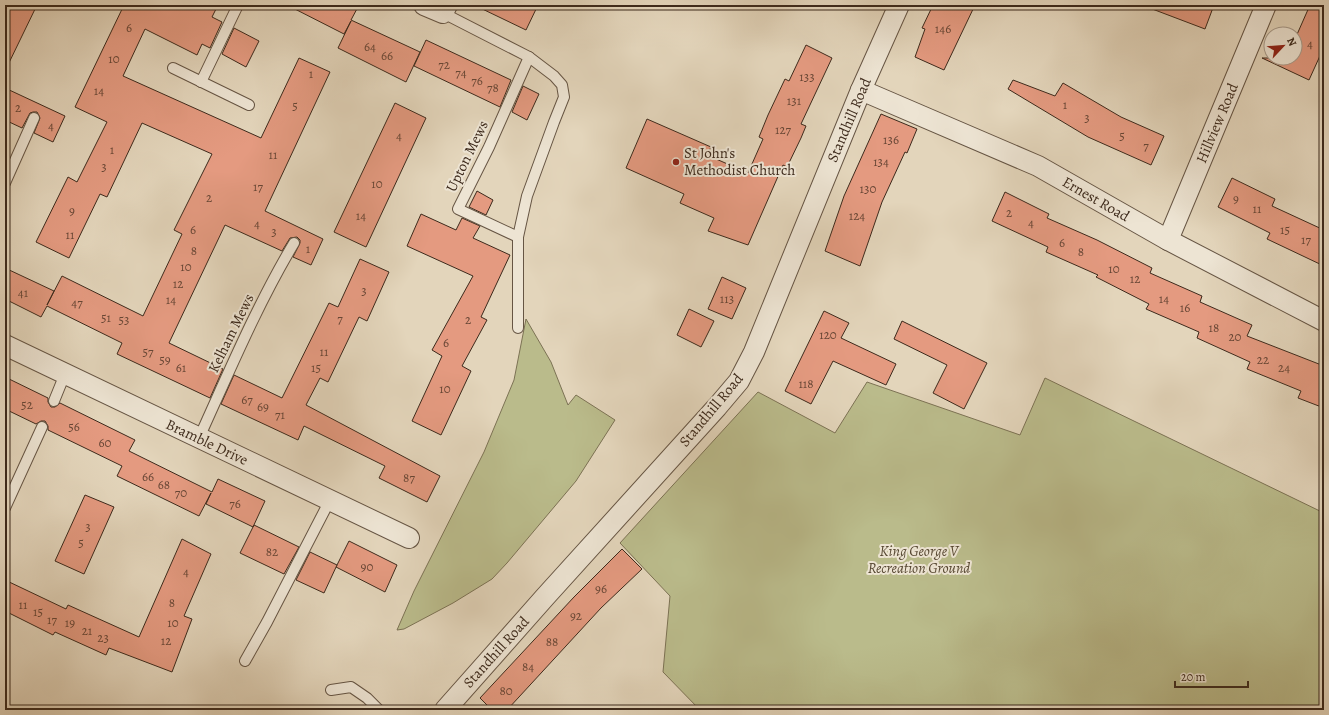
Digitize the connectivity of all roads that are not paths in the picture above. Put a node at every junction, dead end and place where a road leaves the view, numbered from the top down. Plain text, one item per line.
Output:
1 (238, 5) edge
2 (424, 5) edge
3 (899, 5) edge
4 (1266, 5) edge
5 (445, 9) edge
6 (529, 57) junction
7 (173, 68) dead end
8 (201, 82) junction
9 (861, 90) junction
10 (249, 105) dead end
11 (34, 118) dead end
12 (5, 183) edge
13 (518, 237) junction
14 (1168, 240) junction
15 (294, 243) dead end
16 (1324, 321) edge
17 (518, 328) dead end
18 (5, 345) edge
19 (65, 374) junction
20 (54, 401) dead end
21 (42, 427) dead end
22 (199, 438) junction
23 (330, 500) junction
24 (5, 508) edge
25 (409, 538) dead end
26 (244, 661) dead end
27 (331, 690) dead end
28 (450, 708) edge
29 (379, 710) edge

1 - 8 lane
2 - 5 street
3 - 9 street, Standhill Road
4 - 14 street, Hillview Road
5 - 6 lane
6 - 13 lane
6 - 13 lane, Upton Mews
7 - 8 lane
8 - 10 lane
9 - 14 street, Ernest Road
9 - 28 street, Standhill Road
11 - 12 lane
13 - 17 lane
14 - 16 street, Ernest Road
15 - 22 lane, Kelham Mews
18 - 19 street, Bramble Drive
19 - 20 lane
19 - 22 street, Bramble Drive
21 - 24 lane
22 - 23 street, Bramble Drive
23 - 25 street, Bramble Drive
23 - 26 lane
27 - 29 lane

